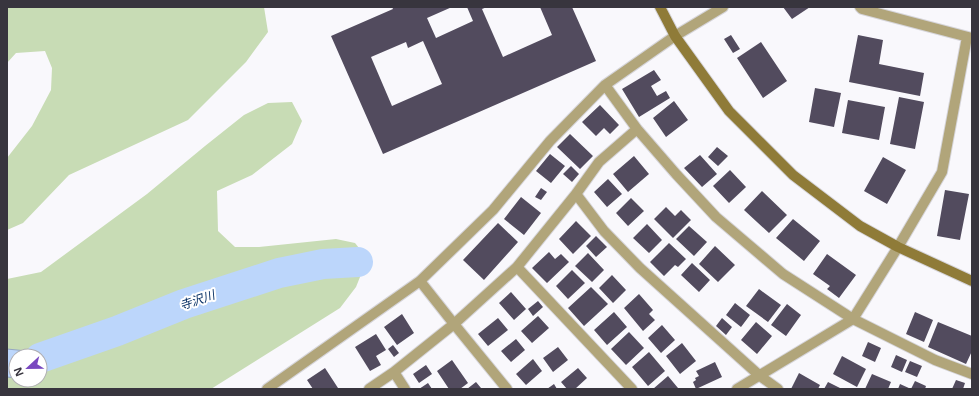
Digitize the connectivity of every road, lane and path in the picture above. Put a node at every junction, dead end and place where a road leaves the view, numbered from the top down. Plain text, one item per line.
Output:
1 (660, 7) edge
2 (722, 7) edge
3 (860, 7) edge
4 (675, 36) junction
5 (970, 37) edge
6 (605, 85) junction
7 (637, 129) junction
8 (576, 194) junction
9 (898, 247) junction
10 (517, 266) junction
11 (420, 281) junction
12 (972, 281) edge
13 (853, 319) junction
14 (454, 324) junction
15 (394, 372) junction
16 (972, 374) edge
17 (760, 376) junction
18 (267, 389) edge
19 (368, 389) edge
20 (405, 389) edge
21 (507, 389) edge
22 (632, 389) edge
23 (737, 389) edge
24 (778, 389) edge

1 - 4 street
2 - 4 street
3 - 5 street
4 - 6 street
4 - 9 street
5 - 9 street
6 - 7 street
6 - 11 street
7 - 8 street
7 - 13 street
8 - 10 street
8 - 17 street
9 - 12 street
9 - 13 street
10 - 14 street
10 - 22 street
11 - 14 street
11 - 18 street
13 - 16 street
13 - 17 street
14 - 15 street
14 - 21 street
15 - 19 street
15 - 20 street
17 - 23 street
17 - 24 street

